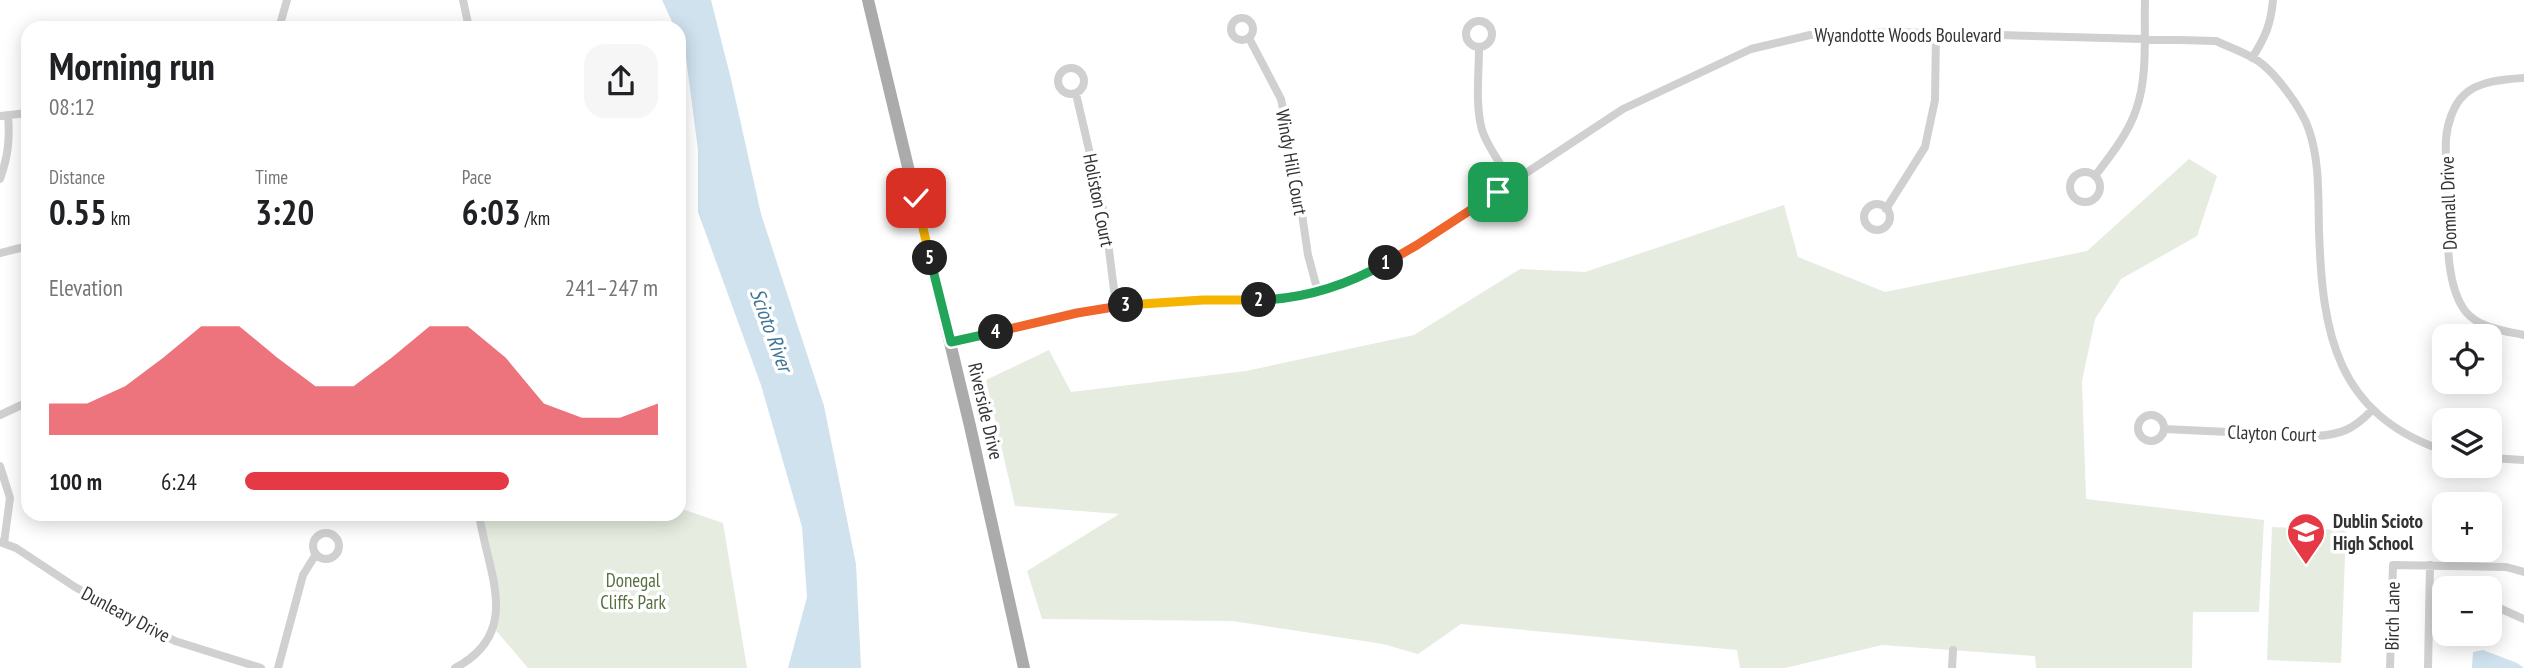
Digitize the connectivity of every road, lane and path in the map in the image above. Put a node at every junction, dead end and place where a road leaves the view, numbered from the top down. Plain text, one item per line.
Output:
1 (287, 0) edge
2 (463, 0) edge
3 (868, 0) edge
4 (2145, 0) edge
5 (2273, 0) edge
6 (281, 21) edge
7 (468, 21) edge
8 (1936, 33) junction
9 (1249, 38) dead end
10 (2144, 38) junction
11 (1479, 47) dead end
12 (2252, 58) junction
13 (2524, 78) edge
14 (1076, 94) dead end
15 (4, 116) edge
16 (2095, 176) dead end
17 (0, 179) edge
18 (1512, 182) junction
19 (1886, 209) dead end
20 (21, 247) edge
21 (0, 251) edge
22 (1318, 292) junction
23 (1116, 306) junction
24 (2524, 335) edge
25 (951, 342) junction
26 (21, 405) edge
27 (2372, 410) junction
28 (0, 415) edge
29 (2164, 429) dead end
30 (2432, 447) edge
31 (2502, 459) edge
32 (2524, 460) edge
33 (0, 466) edge
34 (481, 521) edge
35 (2, 542) edge
36 (316, 554) dead end
37 (2430, 565) junction
38 (2524, 572) edge
39 (2429, 603) junction
40 (2432, 603) edge
41 (2502, 608) edge
42 (2524, 619) edge
43 (1953, 650) dead end
44 (261, 668) edge
45 (278, 668) edge
46 (455, 668) edge
47 (1024, 668) edge
48 (1952, 668) edge
49 (2390, 668) edge
50 (2428, 668) edge

1 - 6 street
2 - 7 street
3 - 25 main road, Riverside Drive
4 - 10 street
5 - 12 street
8 - 10 street, Wyandotte Woods Boulevard
8 - 18 street, Wyandotte Woods Boulevard
8 - 19 street
9 - 22 street, Windy Hill Court
10 - 12 street, Wyandotte Woods Boulevard
10 - 16 street
11 - 18 street
12 - 27 street, Wyandotte Woods Boulevard
13 - 24 street, Domnall Drive
14 - 23 street, Holiston Court
15 - 17 street
18 - 22 street, Wyandotte Woods Boulevard
20 - 21 street
22 - 23 street, Wyandotte Woods Boulevard
23 - 25 street, Wyandotte Woods Boulevard
25 - 47 main road, Riverside Drive
26 - 28 street
27 - 29 street, Clayton Court
27 - 30 street, Wyandotte Woods Boulevard
31 - 32 street
33 - 35 street
34 - 46 street
35 - 44 street, Dunleary Drive
36 - 45 street
37 - 38 street
37 - 39 street
37 - 49 street, Birch Lane
39 - 40 street
39 - 50 street
41 - 42 street
43 - 48 street

